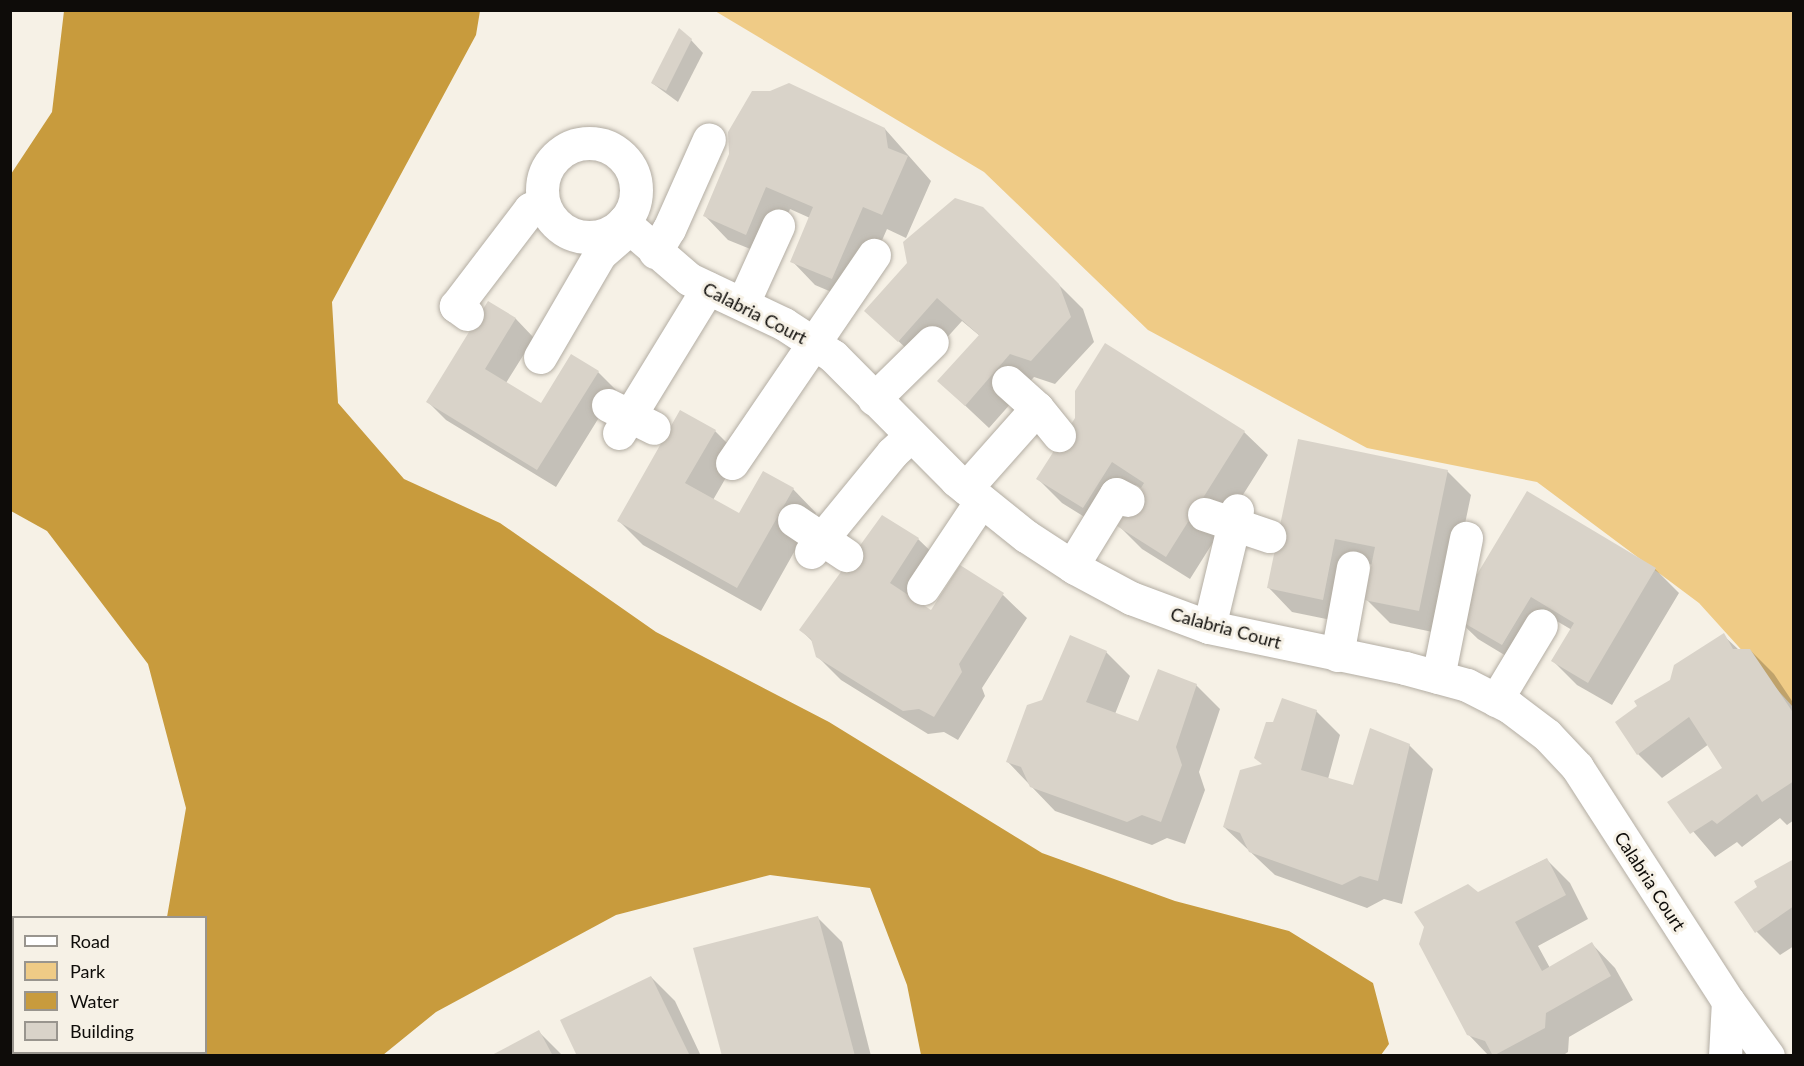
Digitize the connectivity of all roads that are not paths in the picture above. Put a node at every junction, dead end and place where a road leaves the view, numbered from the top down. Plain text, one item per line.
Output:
1 (709, 139) dead end
2 (543, 204) junction
3 (626, 225) junction
4 (777, 226) dead end
5 (656, 252) junction
6 (875, 255) dead end
7 (708, 288) junction
8 (743, 303) junction
9 (467, 314) dead end
10 (932, 343) dead end
11 (814, 344) junction
12 (540, 357) dead end
13 (1008, 382) dead end
14 (874, 399) junction
15 (1037, 408) junction
16 (628, 420) dead end
17 (910, 435) junction
18 (1059, 435) dead end
19 (738, 456) dead end
20 (1115, 493) dead end
21 (974, 494) junction
22 (794, 520) dead end
23 (1269, 536) dead end
24 (1466, 538) dead end
25 (1072, 566) junction
26 (1350, 572) dead end
27 (929, 575) dead end
28 (1209, 627) junction
29 (1538, 632) dead end
30 (1337, 655) junction
31 (1438, 677) junction
32 (1496, 700) junction
33 (1728, 1001) junction
34 (1725, 1056) edge
35 (1768, 1056) edge

1 - 5 street
2 - 3 street
2 - 3 street
2 - 9 street
3 - 5 street, Calabria Court
3 - 12 street
4 - 8 street
5 - 7 street, Calabria Court
6 - 11 street
7 - 8 street, Calabria Court
7 - 16 street
8 - 11 street, Calabria Court
10 - 14 street
11 - 14 street, Calabria Court
11 - 19 street
13 - 15 street
14 - 17 street, Calabria Court
15 - 18 street
15 - 21 street
17 - 21 street, Calabria Court
17 - 22 street
20 - 25 street
21 - 25 street, Calabria Court
21 - 27 street
23 - 28 street
24 - 31 street
25 - 28 street, Calabria Court
26 - 30 street
28 - 30 street, Calabria Court
29 - 32 street
30 - 31 street, Calabria Court
31 - 32 street, Calabria Court
32 - 33 street, Calabria Court
33 - 34 street
33 - 35 street, Calabria Court

